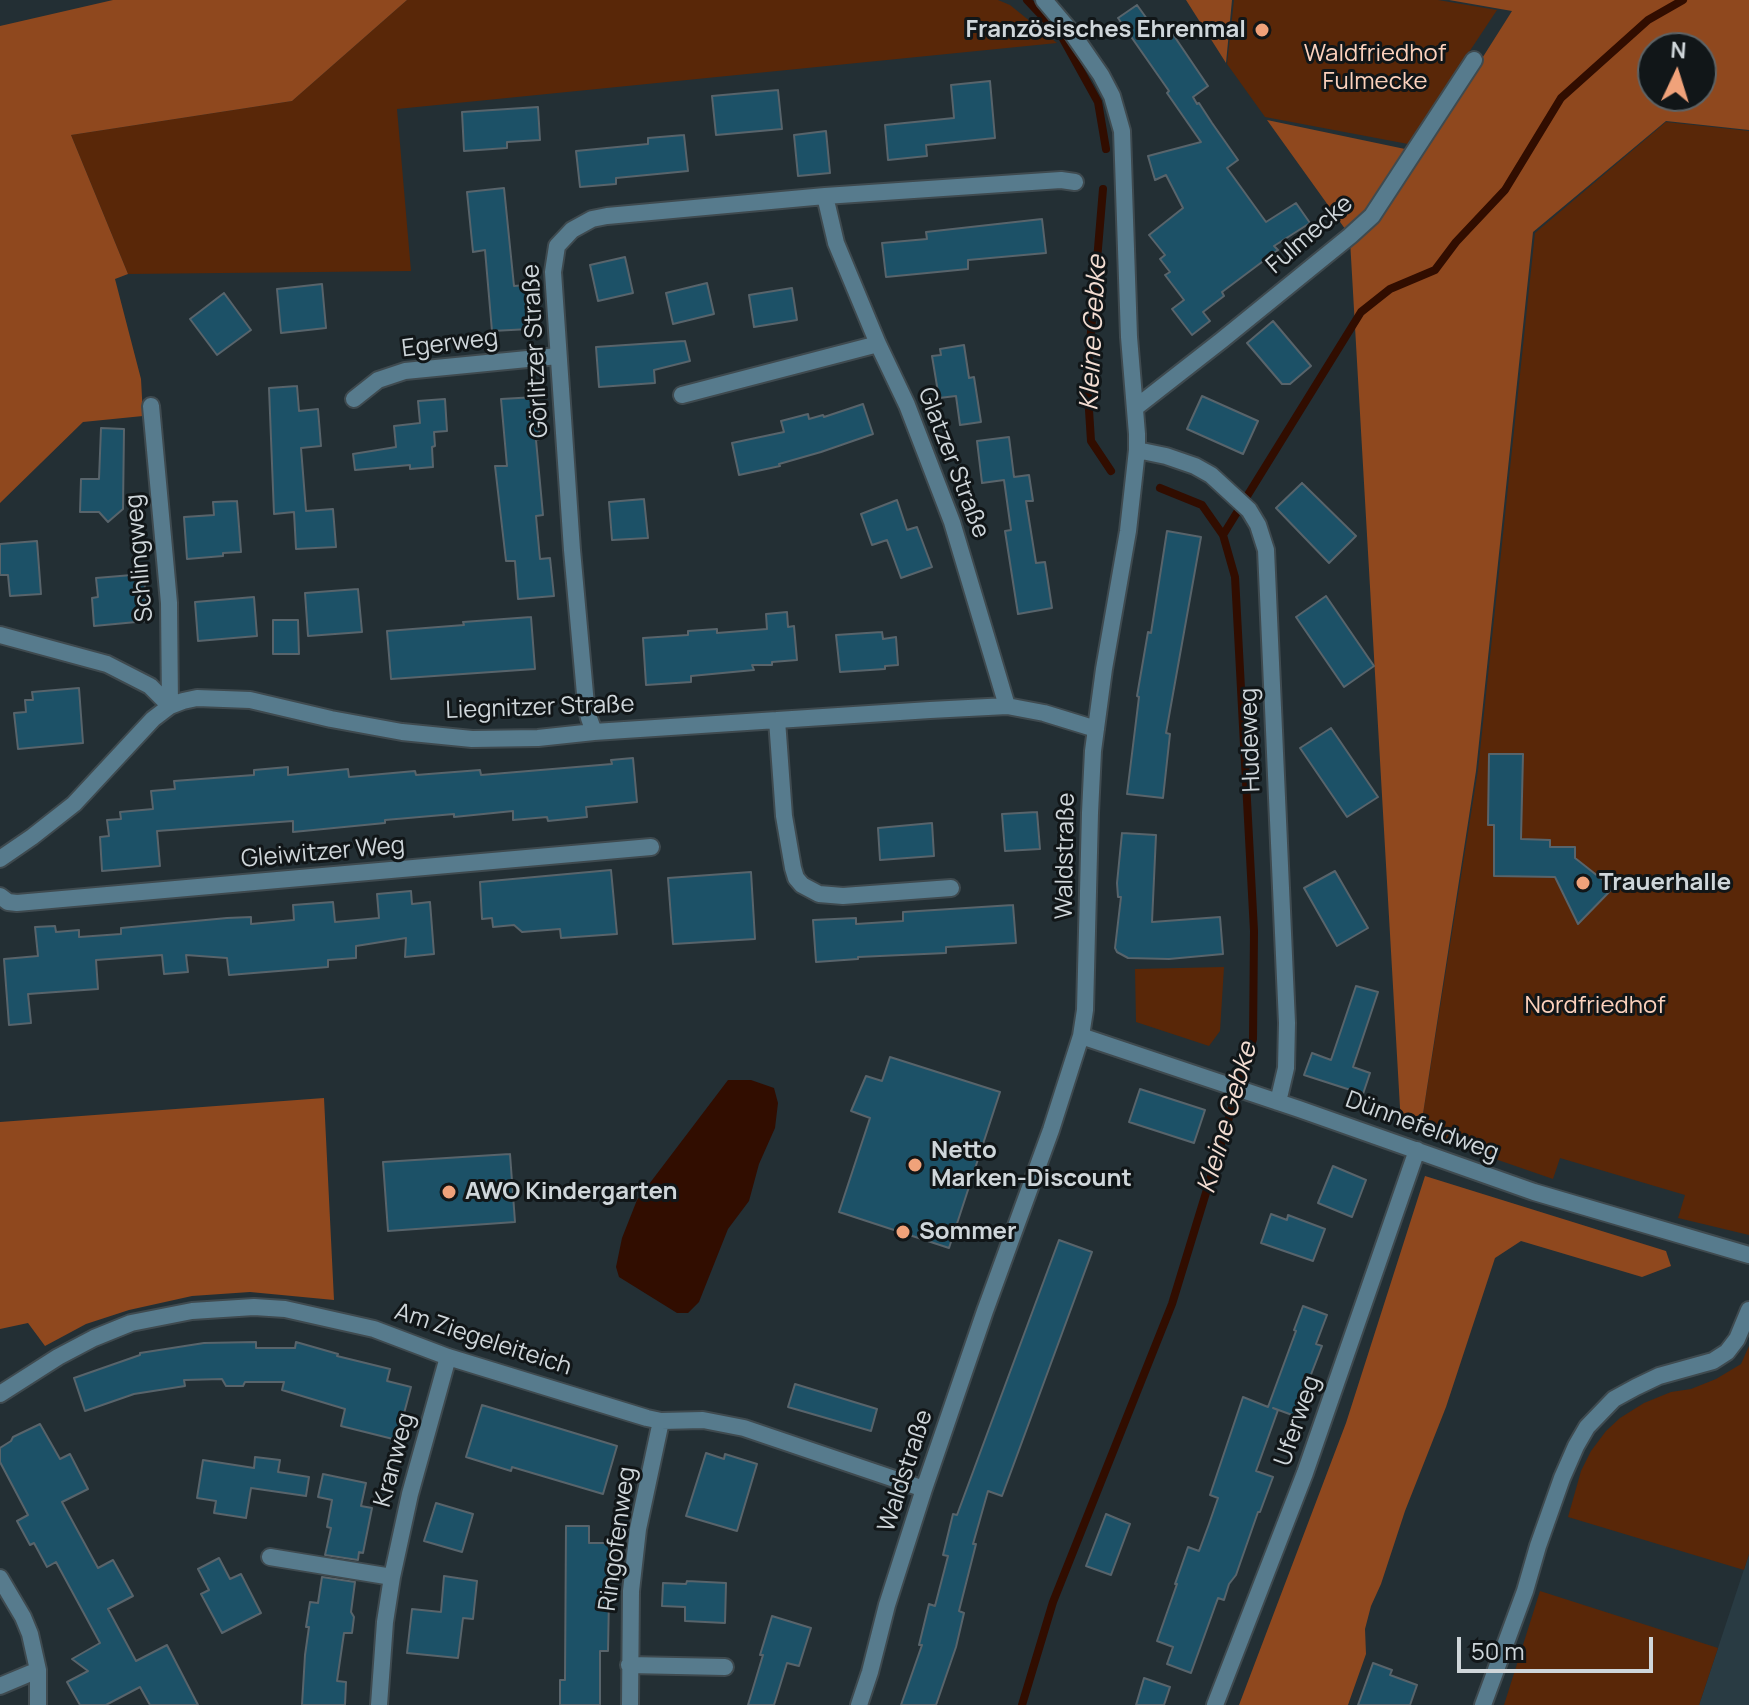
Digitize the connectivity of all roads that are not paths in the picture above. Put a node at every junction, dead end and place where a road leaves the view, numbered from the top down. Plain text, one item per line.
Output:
1 (1044, 0) edge
2 (1474, 60) dead end
3 (1075, 182) dead end
4 (825, 196) junction
5 (878, 344) junction
6 (558, 356) junction
7 (682, 395) dead end
8 (354, 399) dead end
9 (151, 406) dead end
10 (1135, 408) junction
11 (1137, 450) junction
12 (0, 635) edge
13 (170, 706) junction
14 (1007, 706) junction
15 (777, 720) junction
16 (1096, 729) junction
17 (594, 732) junction
18 (651, 847) dead end
19 (0, 859) edge
20 (951, 888) dead end
21 (0, 896) edge
22 (1081, 1036) junction
23 (1278, 1102) junction
24 (1417, 1150) junction
25 (1749, 1255) edge
26 (1749, 1310) edge
27 (448, 1357) junction
28 (0, 1394) edge
29 (661, 1421) junction
30 (924, 1489) junction
31 (270, 1557) dead end
32 (392, 1577) junction
33 (0, 1578) edge
34 (629, 1665) junction
35 (725, 1667) dead end
36 (38, 1670) junction
37 (0, 1686) edge
38 (38, 1705) edge
39 (379, 1705) edge
40 (630, 1705) edge
41 (859, 1705) edge
42 (1215, 1705) edge
43 (1483, 1705) edge

1 - 10 street, Waldstraße
2 - 10 street, Fulmecke
3 - 4 street, Görlitzer Straße
4 - 5 street, Glatzer Straße
4 - 6 street, Görlitzer Straße
5 - 7 street
5 - 14 street, Glatzer Straße
6 - 8 street, Egerweg
6 - 17 street, Görlitzer Straße
9 - 13 street, Schlingweg
10 - 11 street, Waldstraße
11 - 16 street, Waldstraße
11 - 23 street, Hudeweg
12 - 13 street
13 - 17 street, Liegnitzer Straße
13 - 19 street
14 - 15 street, Liegnitzer Straße
14 - 16 street, Liegnitzer Straße
15 - 17 street, Liegnitzer Straße
15 - 20 street
16 - 22 street, Waldstraße
18 - 21 street, Gleiwitzer Weg
22 - 23 street, Dünnefeldweg
22 - 30 street, Waldstraße
23 - 24 street, Dünnefeldweg
24 - 25 street, Dünnefeldweg
24 - 42 street, Uferweg
26 - 43 street
27 - 28 street, Am Ziegeleiteich
27 - 29 street, Am Ziegeleiteich
27 - 32 street, Kranweg
29 - 30 street, Am Ziegeleiteich
29 - 34 street, Ringofenweg
30 - 41 street, Waldstraße
31 - 32 street
32 - 39 street, Kranweg
33 - 36 street
34 - 35 street
34 - 40 street, Ringofenweg
36 - 37 street
36 - 38 street

